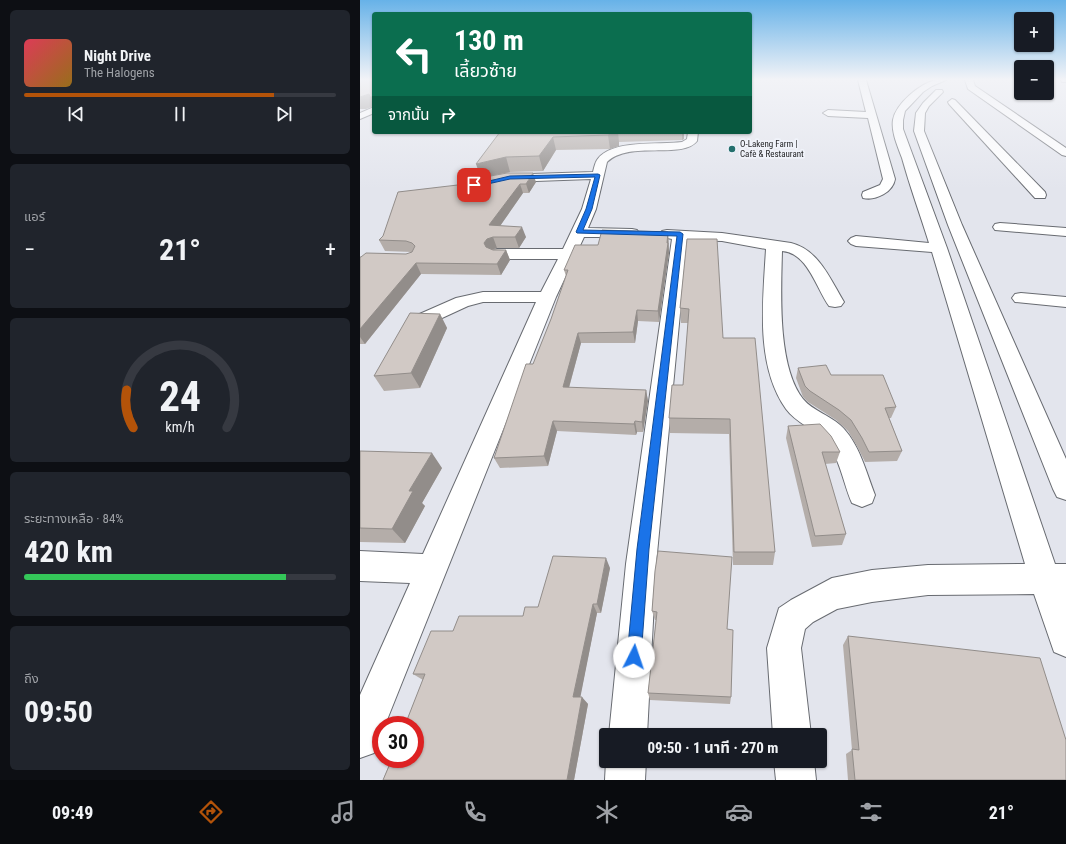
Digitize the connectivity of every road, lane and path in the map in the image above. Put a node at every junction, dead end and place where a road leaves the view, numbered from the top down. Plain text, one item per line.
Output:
1 (872, 116) edge
2 (900, 116) edge
3 (918, 116) edge
4 (964, 116) edge
5 (1013, 116) edge
6 (693, 134) edge
7 (1066, 153) edge
8 (598, 175) junction
9 (494, 180) edge
10 (868, 195) dead end
11 (1040, 195) dead end
12 (944, 197) junction
13 (923, 204) junction
14 (583, 223) junction
15 (1000, 227) dead end
16 (1066, 232) edge
17 (680, 234) junction
18 (856, 241) dead end
19 (774, 246) junction
20 (939, 248) junction
21 (496, 254) edge
22 (568, 254) junction
23 (547, 297) junction
24 (1021, 298) dead end
25 (835, 302) dead end
26 (1066, 302) edge
27 (422, 320) edge
28 (1066, 489) edge
29 (862, 495) dead end
30 (360, 566) edge
31 (432, 569) junction
32 (1055, 579) edge
33 (1066, 640) edge
34 (629, 728) edge
35 (791, 728) edge
36 (360, 739) edge
37 (626, 768) edge
38 (795, 768) edge
39 (625, 780) edge
40 (796, 780) edge

1 - 10 street
2 - 13 street
3 - 12 street
4 - 11 street
5 - 7 street
6 - 8 street
8 - 9 street
8 - 14 street
12 - 13 street
12 - 28 street
13 - 20 street
14 - 17 street
14 - 22 street
15 - 16 street
17 - 19 street
17 - 34 street
18 - 20 street
19 - 25 street
19 - 29 street
20 - 32 street
21 - 22 street
22 - 23 street
23 - 27 street
23 - 31 street
24 - 26 street
30 - 31 street
31 - 36 street
32 - 33 street
32 - 35 street
37 - 39 street
38 - 40 street

